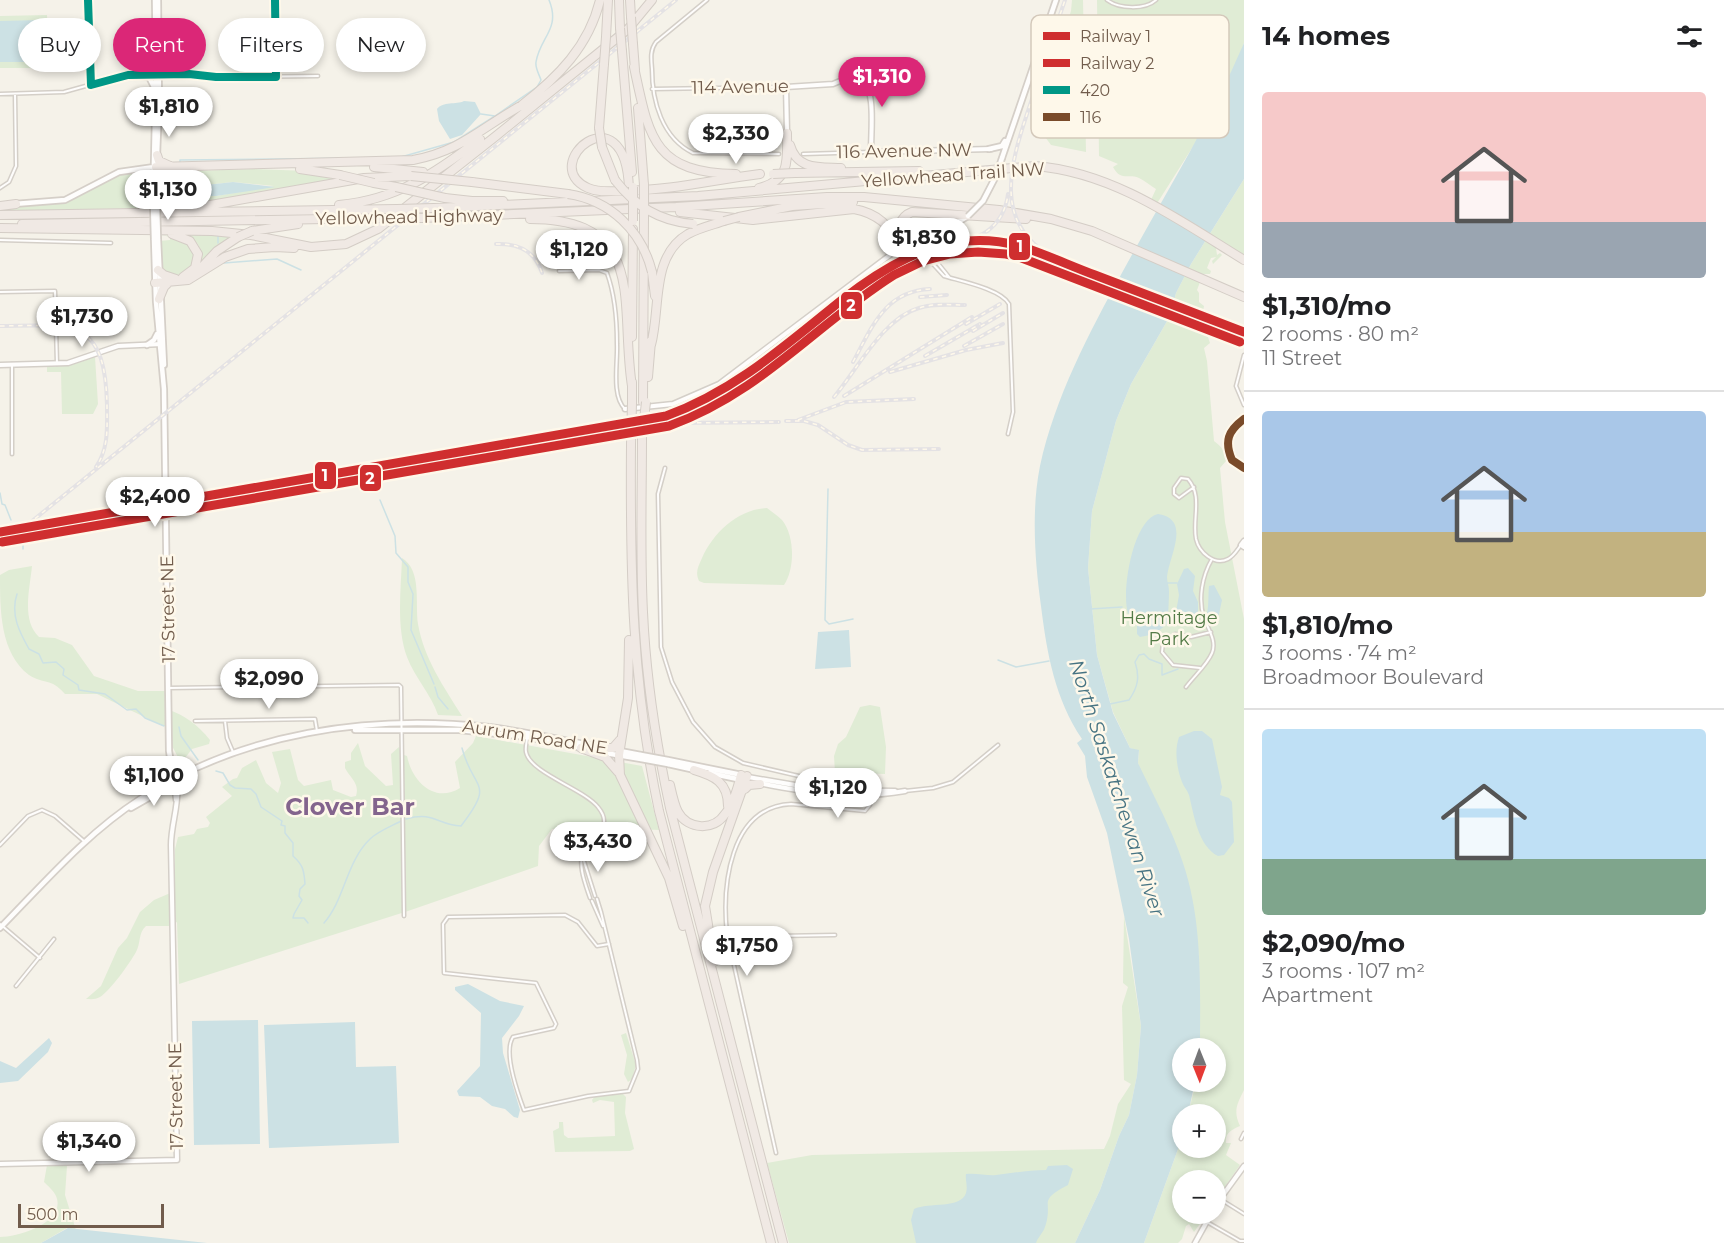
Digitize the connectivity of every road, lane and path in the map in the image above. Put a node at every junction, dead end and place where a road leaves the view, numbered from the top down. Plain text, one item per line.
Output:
1 (88, 0) edge
2 (157, 0) edge
3 (275, 0) edge
4 (600, 0) edge
5 (608, 0) edge
6 (619, 0) edge
7 (630, 0) edge
8 (652, 0) edge
9 (707, 0) edge
10 (1056, 0) edge
11 (1107, 0) edge
12 (1156, 0) edge
13 (1051, 15) edge
14 (634, 67) junction
15 (158, 73) junction
16 (1031, 73) edge
17 (131, 75) junction
18 (318, 76) dead end
19 (276, 77) junction
20 (91, 85) junction
21 (786, 87) junction
22 (652, 89) junction
23 (15, 93) junction
24 (0, 94) edge
25 (156, 98) junction
26 (524, 104) junction
27 (787, 133) junction
28 (1009, 137) junction
29 (1005, 148) junction
30 (990, 149) junction
31 (871, 152) junction
32 (779, 154) dead end
33 (803, 154) dead end
34 (155, 156) junction
35 (1002, 158) junction
36 (307, 164) junction
37 (238, 166) junction
38 (154, 167) junction
39 (174, 167) junction
40 (144, 168) junction
41 (909, 171) junction
42 (996, 172) junction
43 (760, 174) junction
44 (475, 182) junction
45 (0, 188) edge
46 (631, 188) junction
47 (675, 197) junction
48 (818, 197) joint
49 (566, 198) junction
50 (16, 204) joint
51 (936, 204) junction
52 (0, 205) edge
53 (305, 210) junction
54 (613, 210) junction
55 (150, 213) junction
56 (0, 215) edge
57 (475, 216) junction
58 (383, 218) junction
59 (724, 221) junction
60 (0, 226) edge
61 (946, 228) junction
62 (111, 231) junction
63 (1092, 231) junction
64 (926, 235) junction
65 (156, 239) junction
66 (360, 239) junction
67 (0, 240) edge
68 (111, 243) dead end
69 (927, 243) junction
70 (904, 244) junction
71 (1244, 260) edge
72 (158, 270) junction
73 (559, 271) dead end
74 (188, 280) junction
75 (173, 281) junction
76 (157, 282) junction
77 (0, 292) edge
78 (1244, 297) edge
79 (159, 299) junction
80 (158, 328) junction
81 (161, 344) junction
82 (147, 345) junction
83 (651, 345) junction
84 (1244, 355) edge
85 (12, 364) junction
86 (57, 364) junction
87 (0, 365) edge
88 (632, 386) junction
89 (644, 402) junction
90 (1244, 405) edge
91 (625, 409) joint
92 (1244, 419) edge
93 (1008, 434) dead end
94 (12, 454) dead end
95 (665, 468) dead end
96 (1244, 468) edge
97 (1194, 488) junction
98 (1243, 544) edge
99 (1212, 559) junction
100 (630, 570) junction
101 (1210, 633) junction
102 (1201, 668) junction
103 (1186, 687) dead end
104 (168, 688) junction
105 (652, 712) junction
106 (195, 721) dead end
107 (225, 721) junction
108 (402, 727) junction
109 (317, 732) junction
110 (527, 735) junction
111 (622, 736) junction
112 (998, 746) dead end
113 (581, 748) junction
114 (603, 748) junction
115 (619, 753) junction
116 (234, 754) junction
117 (668, 762) junction
118 (173, 770) junction
119 (694, 770) junction
120 (186, 774) junction
121 (620, 776) junction
122 (744, 778) junction
123 (175, 780) junction
124 (760, 784) junction
125 (165, 786) junction
126 (905, 791) joint
127 (176, 792) junction
128 (743, 793) junction
129 (871, 794) junction
130 (727, 812) junction
131 (85, 842) junction
132 (0, 845) edge
133 (582, 856) junction
134 (404, 916) dead end
135 (1, 926) edge
136 (605, 928) junction
137 (836, 935) dead end
138 (728, 937) junction
139 (54, 939) dead end
140 (609, 944) junction
141 (40, 958) junction
142 (16, 986) dead end
143 (718, 996) junction
144 (718, 1040) junction
145 (1244, 1133) edge
146 (1241, 1139) dead end
147 (776, 1153) dead end
148 (0, 1164) edge
149 (1243, 1166) edge
150 (1226, 1190) edge
151 (1226, 1203) edge
152 (1244, 1214) edge
153 (1205, 1224) edge
154 (1210, 1224) edge
155 (1243, 1241) edge
156 (771, 1243) edge
157 (783, 1243) edge
158 (1195, 1243) edge

1 - 20 street
2 - 15 main road
3 - 19 street
4 - 26 highway
5 - 59 highway, bridge
6 - 46 highway, bridge
7 - 14 highway, bridge
8 - 66 highway
9 - 22 street
10 - 13 main road
11 - 12 street
14 - 43 highway
14 - 89 highway, bridge
15 - 17 street
15 - 19 street
15 - 25 main road
15 - 34 main road
16 - 28 main road
17 - 20 street
17 - 25 main road
18 - 19 street
20 - 23 street
21 - 22 street, 114 Avenue
21 - 27 street
21 - 31 street, 114 Avenue
22 - 32 street
23 - 24 street
23 - 45 street
25 - 34 main road
26 - 36 highway
26 - 53 highway
27 - 41 highway
27 - 47 highway
28 - 29 main road
28 - 30 main road
29 - 30 street, 116 Avenue NW
29 - 35 main road
30 - 31 street, 116 Avenue NW
30 - 35 main road
31 - 33 street, 116 Avenue NW
34 - 38 main road
34 - 39 highway
34 - 40 main road
35 - 42 main road, bridge
36 - 37 highway
36 - 44 highway, bridge
37 - 39 highway
37 - 49 highway, bridge
38 - 39 highway
38 - 40 main road
38 - 65 main road, bridge
40 - 50 main road
41 - 42 highway
41 - 43 highway, bridge
42 - 47 highway, Yellowhead Trail NW
42 - 61 main road, bridge
42 - 71 highway, Yellowhead Trail NW
43 - 46 highway
44 - 49 highway
44 - 55 highway, bridge
46 - 88 highway, bridge
47 - 49 highway, Yellowhead Highway
48 - 51 highway, Yellowhead Trail NW
48 - 54 highway, Yellowhead Highway
49 - 53 highway, Yellowhead Highway, bridge
49 - 83 highway, bridge
50 - 52 highway
51 - 59 highway, bridge
51 - 63 highway, Yellowhead Trail NW
53 - 55 highway, Yellowhead Highway
54 - 57 highway, Yellowhead Highway
54 - 70 highway
55 - 56 highway, Yellowhead Highway
57 - 58 highway, Yellowhead Highway, bridge
57 - 88 highway
58 - 60 highway, Yellowhead Highway
58 - 74 highway, bridge
59 - 83 highway
60 - 62 highway
61 - 64 main road
61 - 69 main road
62 - 66 highway
62 - 75 highway
63 - 70 highway
63 - 78 highway, Yellowhead Trail NW
64 - 69 street
64 - 70 main road
65 - 72 main road
65 - 76 main road
66 - 74 highway
67 - 68 street
69 - 70 main road
69 - 93 street
70 - 91 street
72 - 75 highway
72 - 76 main road
73 - 91 street
74 - 75 highway
75 - 76 highway
75 - 79 highway
76 - 79 main road, 17 Street NE
76 - 80 main road, 17 Street NE
77 - 86 street
79 - 81 main road, 17 Street NE
80 - 81 main road, 17 Street NE
80 - 82 main road
81 - 82 street
81 - 104 main road, 17 Street NE
82 - 86 street
83 - 89 highway
84 - 90 street
85 - 86 street
85 - 87 street
85 - 94 street
88 - 100 highway, bridge
89 - 105 highway, bridge
92 - 96 street
95 - 129 street
97 - 97 street
97 - 99 street
98 - 99 street
99 - 101 street
100 - 111 highway
100 - 144 highway
101 - 102 street
101 - 102 street
102 - 103 street
104 - 108 street
104 - 118 main road, 17 Street NE
105 - 130 highway
105 - 143 highway
106 - 107 street
107 - 109 street
107 - 116 street
108 - 109 main road, Aurum Road NE
108 - 110 main road, Aurum Road NE
108 - 134 street
109 - 116 main road, Aurum Road NE
110 - 113 main road, Aurum Road NE
110 - 114 main road, Aurum Road NE
110 - 133 street
111 - 114 highway
111 - 115 highway
112 - 126 street
113 - 115 main road, Aurum Road NE
113 - 121 highway
114 - 115 main road, Aurum Road NE
115 - 117 main road, Aurum Road NE, bridge
115 - 121 highway
116 - 120 main road, Aurum Road NE
117 - 119 main road
117 - 122 main road
118 - 120 main road
118 - 123 main road, 17 Street NE
118 - 125 main road
119 - 122 main road
119 - 130 highway
120 - 123 main road, Aurum Road NE
120 - 127 street
121 - 144 highway
122 - 124 street
122 - 128 highway
122 - 129 street
122 - 130 highway
123 - 125 main road, Aurum Road NE
123 - 127 street, 17 Street NE
124 - 128 highway
124 - 129 street
125 - 127 street
125 - 131 main road, Aurum Road NE
126 - 129 street
127 - 148 street, 17 Street NE
128 - 143 highway
129 - 138 street
131 - 132 street
131 - 135 main road, Aurum Road NE
133 - 136 street
133 - 136 street
135 - 141 street
136 - 140 street
137 - 138 street
138 - 147 street
139 - 141 street
140 - 140 street
141 - 142 street
143 - 157 highway
144 - 156 highway
145 - 146 street
149 - 150 street
151 - 152 street
153 - 158 street
154 - 155 street

